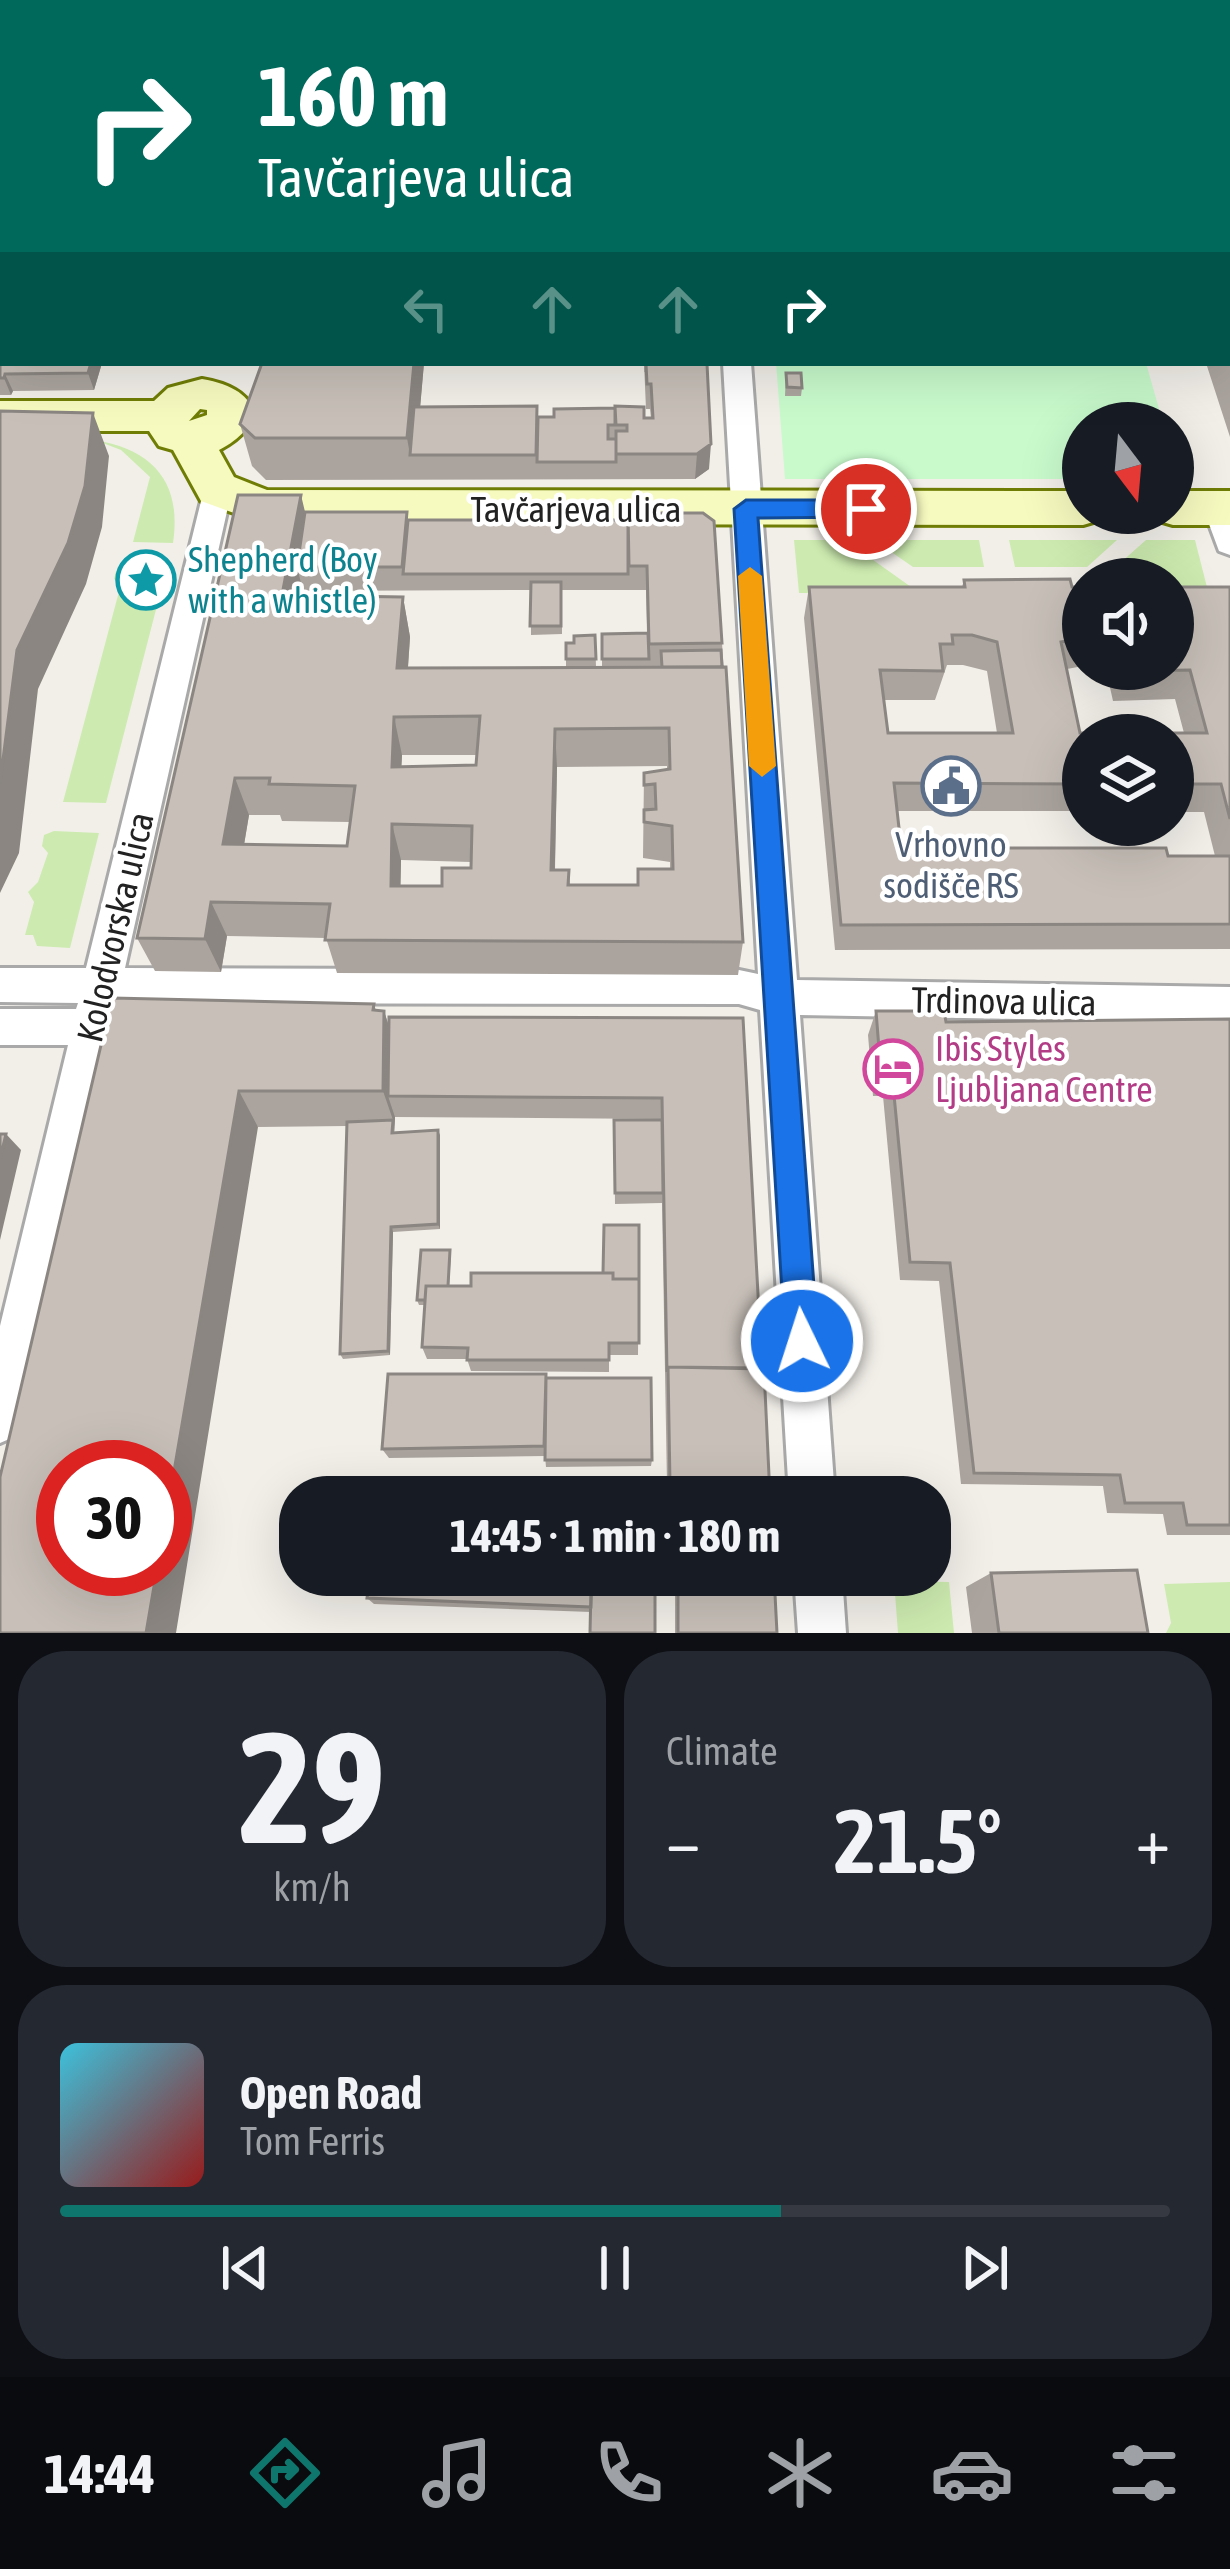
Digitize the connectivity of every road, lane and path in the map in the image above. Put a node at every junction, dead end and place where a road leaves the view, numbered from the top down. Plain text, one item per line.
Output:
1 (239, 366) edge
2 (737, 366) edge
3 (0, 416) edge
4 (178, 428) junction
5 (218, 489) junction
6 (745, 496) junction
7 (1062, 507) edge
8 (0, 985) edge
9 (101, 985) junction
10 (778, 997) junction
11 (1230, 1006) edge
12 (0, 1027) edge
13 (92, 1027) junction
14 (0, 1420) edge
15 (811, 1476) edge
16 (819, 1596) edge
17 (822, 1633) edge

1 - 4 main road
2 - 6 street
3 - 4 main road
4 - 5 main road
5 - 6 main road, Tavčarjeva ulica
5 - 9 street, Kolodvorska ulica
6 - 7 main road, Tavčarjeva ulica
6 - 10 street
8 - 9 street, Trdinova ulica
9 - 10 street, Trdinova ulica
9 - 13 street, Kolodvorska ulica
10 - 11 street, Trdinova ulica
10 - 15 street
12 - 13 street
13 - 14 street, Kolodvorska ulica
16 - 17 street

